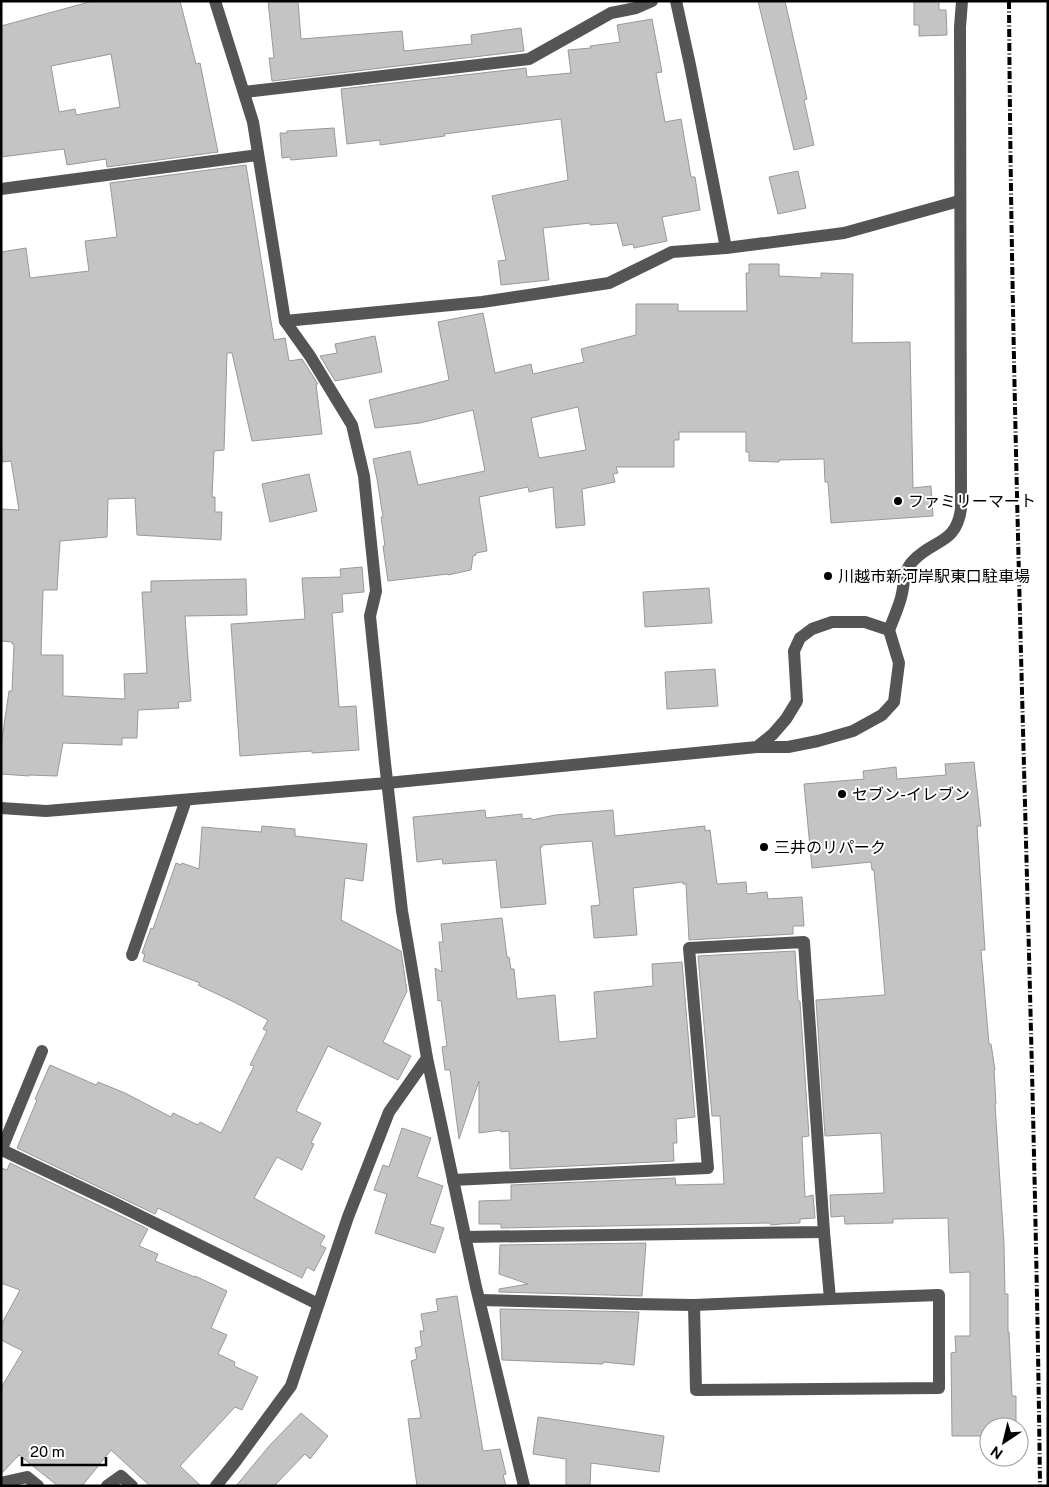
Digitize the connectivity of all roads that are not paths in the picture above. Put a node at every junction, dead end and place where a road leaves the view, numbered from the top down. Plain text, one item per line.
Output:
1 (215, 1) edge
2 (652, 1) edge
3 (676, 1) edge
4 (962, 1) edge
5 (244, 92) junction
6 (258, 155) junction
7 (1, 188) edge
8 (959, 201) junction
9 (726, 248) junction
10 (285, 321) junction
11 (889, 630) junction
12 (757, 747) junction
13 (387, 783) junction
14 (186, 800) junction
15 (1, 808) edge
16 (132, 955) dead end
17 (42, 1051) dead end
18 (427, 1058) junction
19 (2, 1151) edge
20 (453, 1180) junction
21 (824, 1232) junction
22 (465, 1237) junction
23 (830, 1298) junction
24 (480, 1300) junction
25 (318, 1304) junction
26 (694, 1305) junction
27 (1, 1484) edge
28 (38, 1486) edge
29 (107, 1486) edge
30 (132, 1486) edge
31 (216, 1486) edge
32 (524, 1486) edge

1 - 5 street
2 - 5 street
3 - 9 street
4 - 8 street
5 - 6 street
6 - 7 street
6 - 10 street
8 - 9 street
8 - 11 street
9 - 10 street
10 - 13 street
11 - 12 street
11 - 12 street
12 - 13 street
13 - 14 street
13 - 18 street
14 - 15 street
14 - 16 street
17 - 19 street
18 - 20 street
18 - 25 street
19 - 25 street
20 - 21 street
20 - 22 street
21 - 22 street
21 - 23 street
22 - 24 street
23 - 26 street
23 - 26 street
24 - 26 street
24 - 32 street
25 - 31 street
27 - 28 street
29 - 30 street

